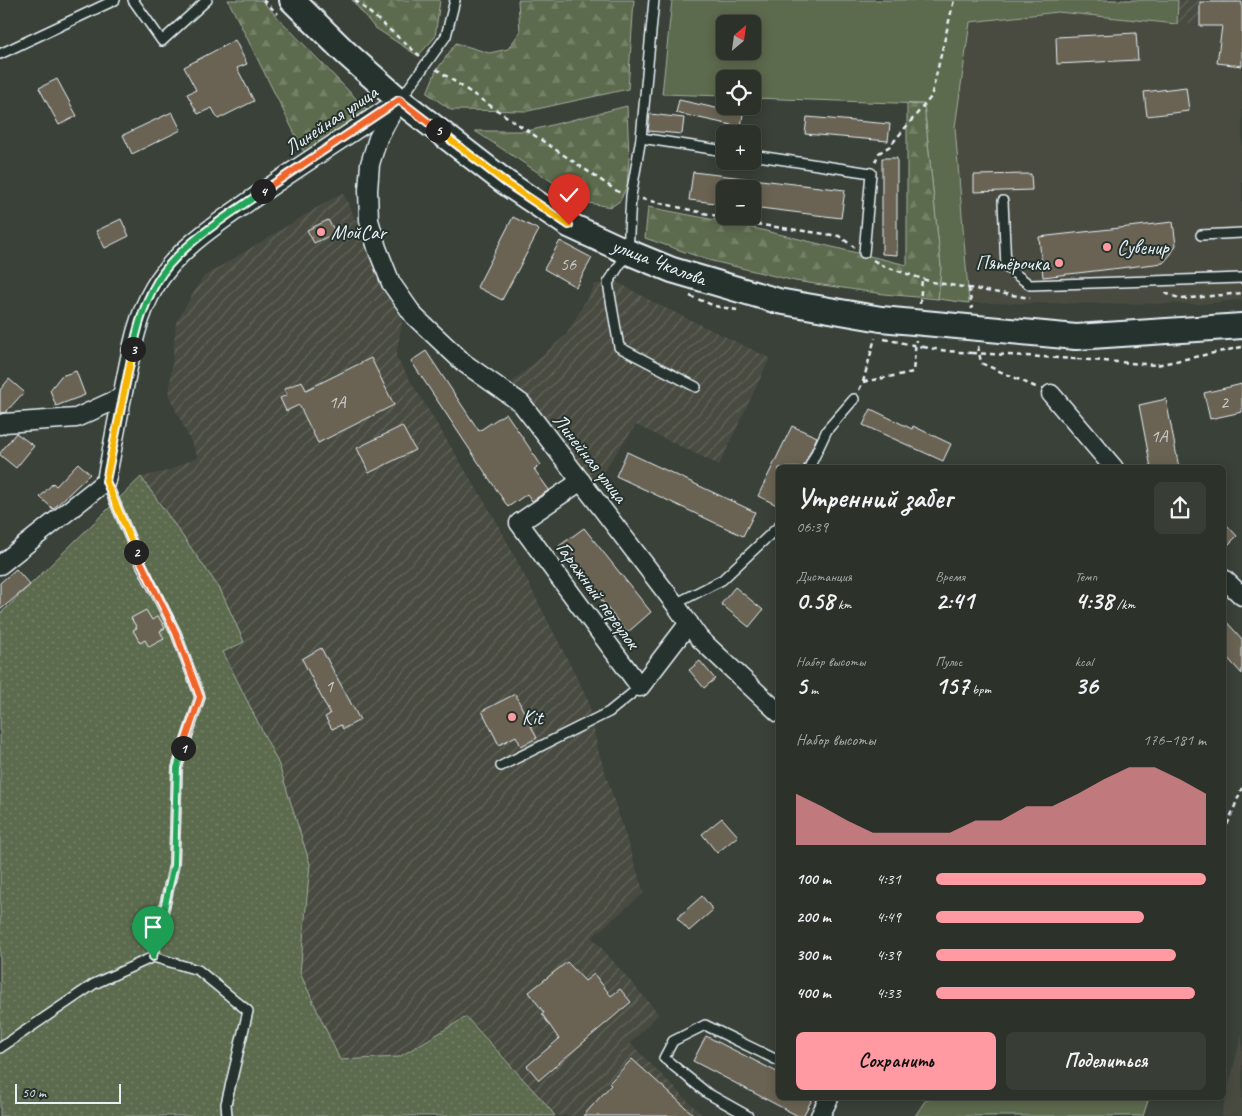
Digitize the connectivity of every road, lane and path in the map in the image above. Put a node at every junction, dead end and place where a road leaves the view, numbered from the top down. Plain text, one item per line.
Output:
1 (115, 0) edge
2 (133, 0) edge
3 (207, 0) edge
4 (292, 0) edge
5 (356, 0) edge
6 (456, 0) edge
7 (654, 0) edge
8 (954, 0) edge
9 (0, 54) edge
10 (428, 63) junction
11 (399, 100) junction
12 (641, 138) junction
13 (716, 150) edge
14 (761, 156) edge
15 (870, 173) junction
16 (631, 196) junction
17 (1003, 201) dead end
18 (1242, 233) edge
19 (1201, 235) dead end
20 (628, 252) junction
21 (864, 253) junction
22 (922, 278) junction
23 (1242, 278) edge
24 (969, 288) junction
25 (1164, 293) dead end
26 (1242, 293) edge
27 (1039, 297) dead end
28 (919, 306) dead end
29 (973, 314) dead end
30 (1242, 326) edge
31 (879, 332) junction
32 (916, 334) dead end
33 (976, 340) dead end
34 (1242, 347) edge
35 (1076, 348) junction
36 (863, 382) junction
37 (696, 387) dead end
38 (1051, 394) joint
39 (122, 397) junction
40 (854, 399) joint
41 (0, 425) edge
42 (810, 465) edge
43 (1111, 465) edge
44 (106, 481) junction
45 (581, 481) junction
46 (776, 529) edge
47 (0, 565) edge
48 (1226, 581) edge
49 (1242, 596) edge
50 (675, 604) junction
51 (689, 623) junction
52 (640, 687) junction
53 (776, 710) edge
54 (501, 766) dead end
55 (1242, 788) edge
56 (1226, 828) edge
57 (153, 957) junction
58 (0, 1048) edge
59 (776, 1060) edge
60 (829, 1100) edge
61 (227, 1116) edge
62 (748, 1116) edge
63 (820, 1116) edge

1 - 9 lane
2 - 3 lane
4 - 11 main road, улица Чкалова
5 - 10 path
6 - 10 lane
7 - 12 lane
8 - 15 path
10 - 11 lane
10 - 16 path
11 - 20 main road, улица Чкалова
11 - 39 street, Линейная улица
11 - 45 street, Линейная улица
12 - 13 lane
12 - 16 lane
14 - 15 lane
15 - 21 lane
16 - 20 lane
16 - 21 path
17 - 23 lane
18 - 19 lane
20 - 31 main road, улица Чкалова
20 - 37 lane
21 - 22 path
22 - 24 path
22 - 28 path
24 - 27 path
24 - 29 path
25 - 26 path
30 - 35 main road, улица Чкалова
31 - 35 main road, улица Чкалова, bridge
31 - 35 path, bridge
31 - 36 path
32 - 36 path
33 - 38 path
34 - 35 path
36 - 40 path
38 - 43 street
39 - 41 street
39 - 44 street, Линейная улица
40 - 42 lane
44 - 47 street
44 - 57 lane
45 - 50 street, Линейная улица
45 - 52 street, Гаражный переулок
46 - 50 lane
48 - 49 street
50 - 51 street, Линейная улица
51 - 52 street, Гаражный переулок
51 - 53 street, Линейная улица
52 - 54 lane
55 - 56 path
57 - 58 lane
57 - 61 lane
59 - 62 lane
60 - 63 street

